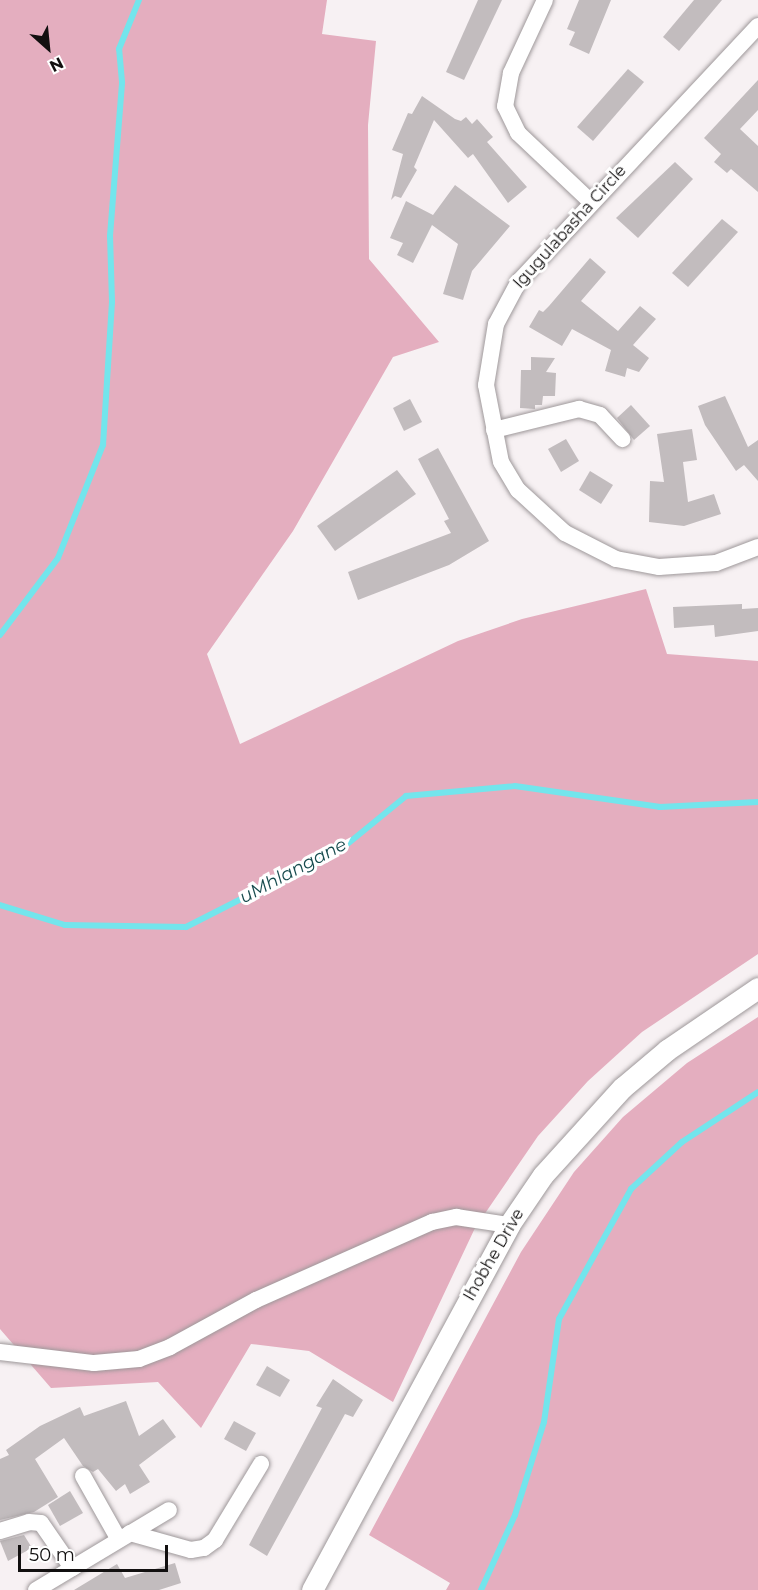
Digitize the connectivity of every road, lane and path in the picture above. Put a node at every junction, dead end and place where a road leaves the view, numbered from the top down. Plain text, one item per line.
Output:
1 (545, 0) edge
2 (756, 31) edge
3 (590, 201) junction
4 (494, 430) junction
5 (622, 439) dead end
6 (758, 548) edge
7 (758, 988) edge
8 (510, 1225) junction
9 (0, 1352) edge
10 (261, 1464) dead end
11 (83, 1476) dead end
12 (169, 1510) dead end
13 (0, 1532) edge
14 (124, 1537) junction
15 (72, 1568) junction
16 (36, 1590) edge
17 (312, 1590) edge

1 - 3 street
2 - 3 street, Igugulabasha Circle
3 - 4 street, Igugulabasha Circle
4 - 5 street
4 - 6 street, Igugulabasha Circle
7 - 8 street, Ihobhe Drive
8 - 9 street
8 - 17 street, Ihobhe Drive
10 - 14 street
11 - 14 street
12 - 14 street
13 - 15 street
14 - 15 street
15 - 16 street

